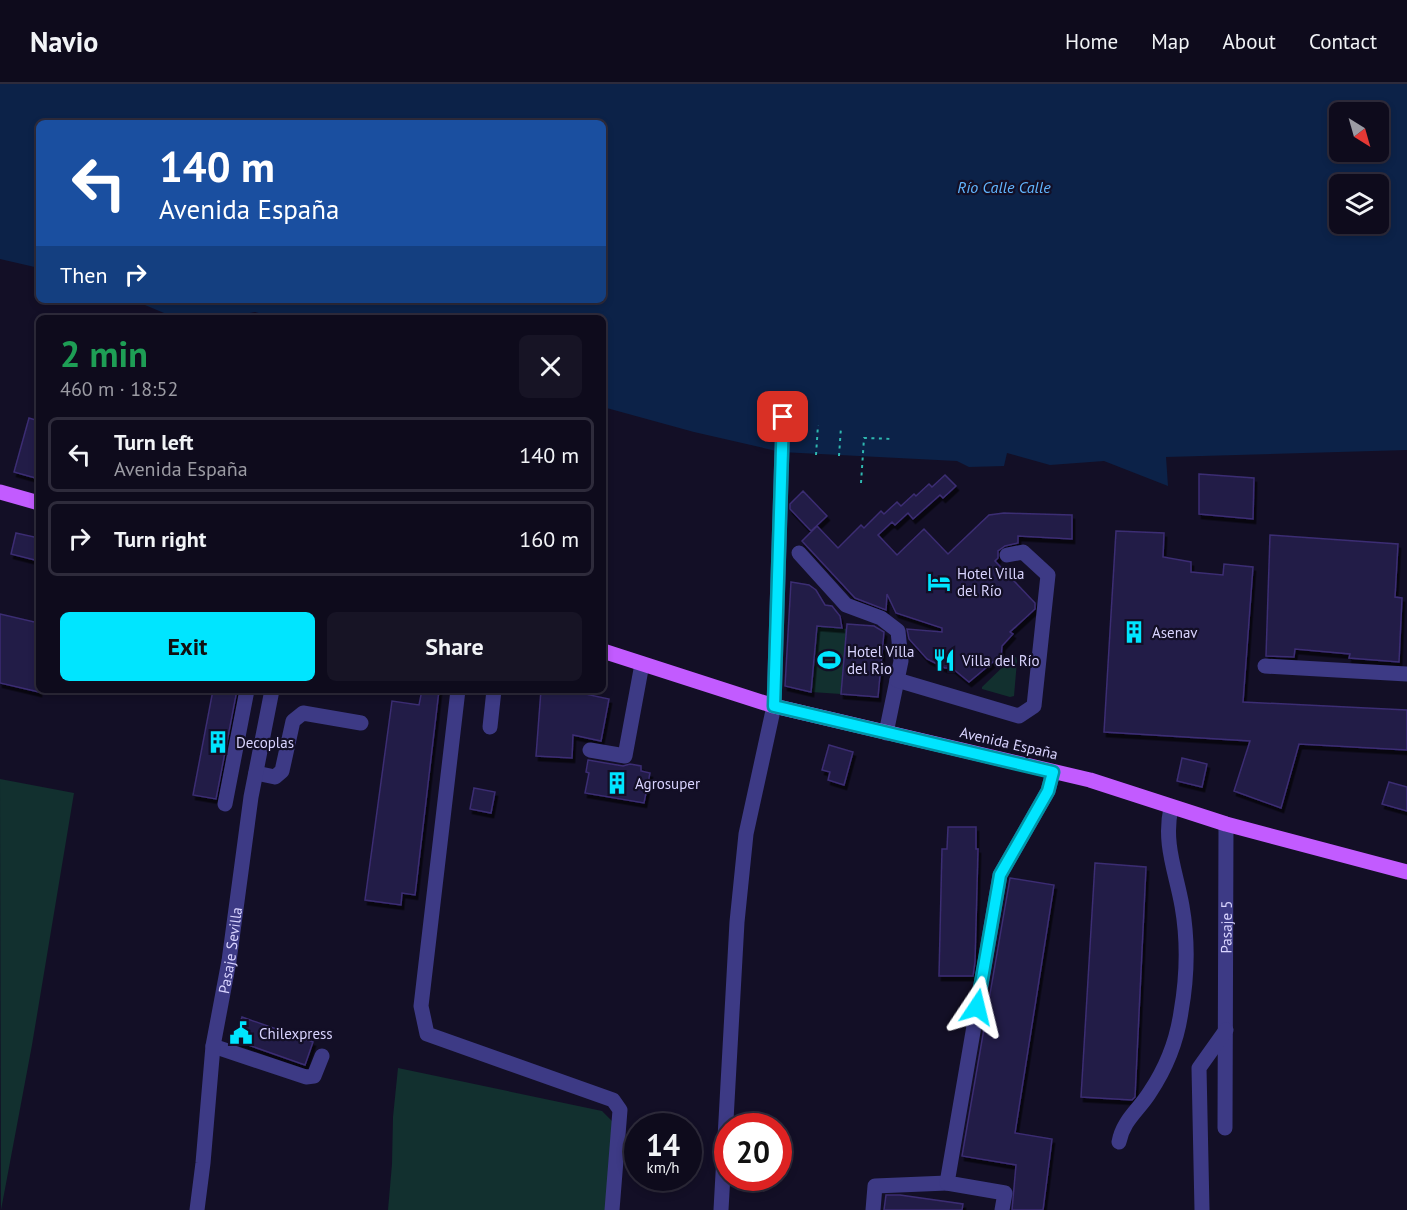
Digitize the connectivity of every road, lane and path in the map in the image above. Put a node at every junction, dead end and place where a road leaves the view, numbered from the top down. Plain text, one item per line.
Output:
1 (783, 417) dead end
2 (818, 425) dead end
3 (841, 427) dead end
4 (893, 439) dead end
5 (816, 455) dead end
6 (839, 456) dead end
7 (861, 483) dead end
8 (0, 492) edge
9 (36, 502) edge
10 (799, 553) dead end
11 (1007, 555) dead end
12 (606, 652) edge
13 (642, 664) junction
14 (1265, 666) dead end
15 (1407, 674) edge
16 (897, 680) junction
17 (246, 693) edge
18 (271, 693) edge
19 (458, 693) edge
20 (494, 693) edge
21 (774, 706) junction
22 (361, 723) dead end
23 (490, 728) dead end
24 (886, 733) junction
25 (590, 750) dead end
26 (1053, 772) junction
27 (256, 773) junction
28 (225, 804) dead end
29 (1171, 808) junction
30 (1226, 824) junction
31 (1407, 872) edge
32 (1226, 1030) junction
33 (213, 1046) junction
34 (322, 1056) dead end
35 (1225, 1128) dead end
36 (1119, 1142) dead end
37 (947, 1183) junction
38 (197, 1210) edge
39 (612, 1210) edge
40 (721, 1210) edge
41 (873, 1210) edge
42 (1002, 1210) edge
43 (1202, 1210) edge

1 - 21 street
2 - 5 path
3 - 6 path
4 - 7 path
8 - 9 main road
10 - 16 street
11 - 16 street
12 - 13 main road, Avenida España
13 - 21 main road, Avenida España
13 - 25 street
14 - 15 street
16 - 24 street
17 - 28 street
18 - 27 street, Pasaje Sevilla
19 - 39 street
20 - 23 street
21 - 24 main road, Avenida España
21 - 40 street
22 - 27 street
24 - 26 main road, Avenida España
26 - 29 main road, Avenida España
26 - 37 street
27 - 33 street, Pasaje Sevilla
29 - 30 main road, Avenida España
29 - 36 street
30 - 31 main road, Avenida España
30 - 32 street, Pasaje 5
32 - 35 street, Pasaje 5
32 - 43 street
33 - 34 street
33 - 38 street, Pasaje Sevilla
37 - 41 street
37 - 42 street

